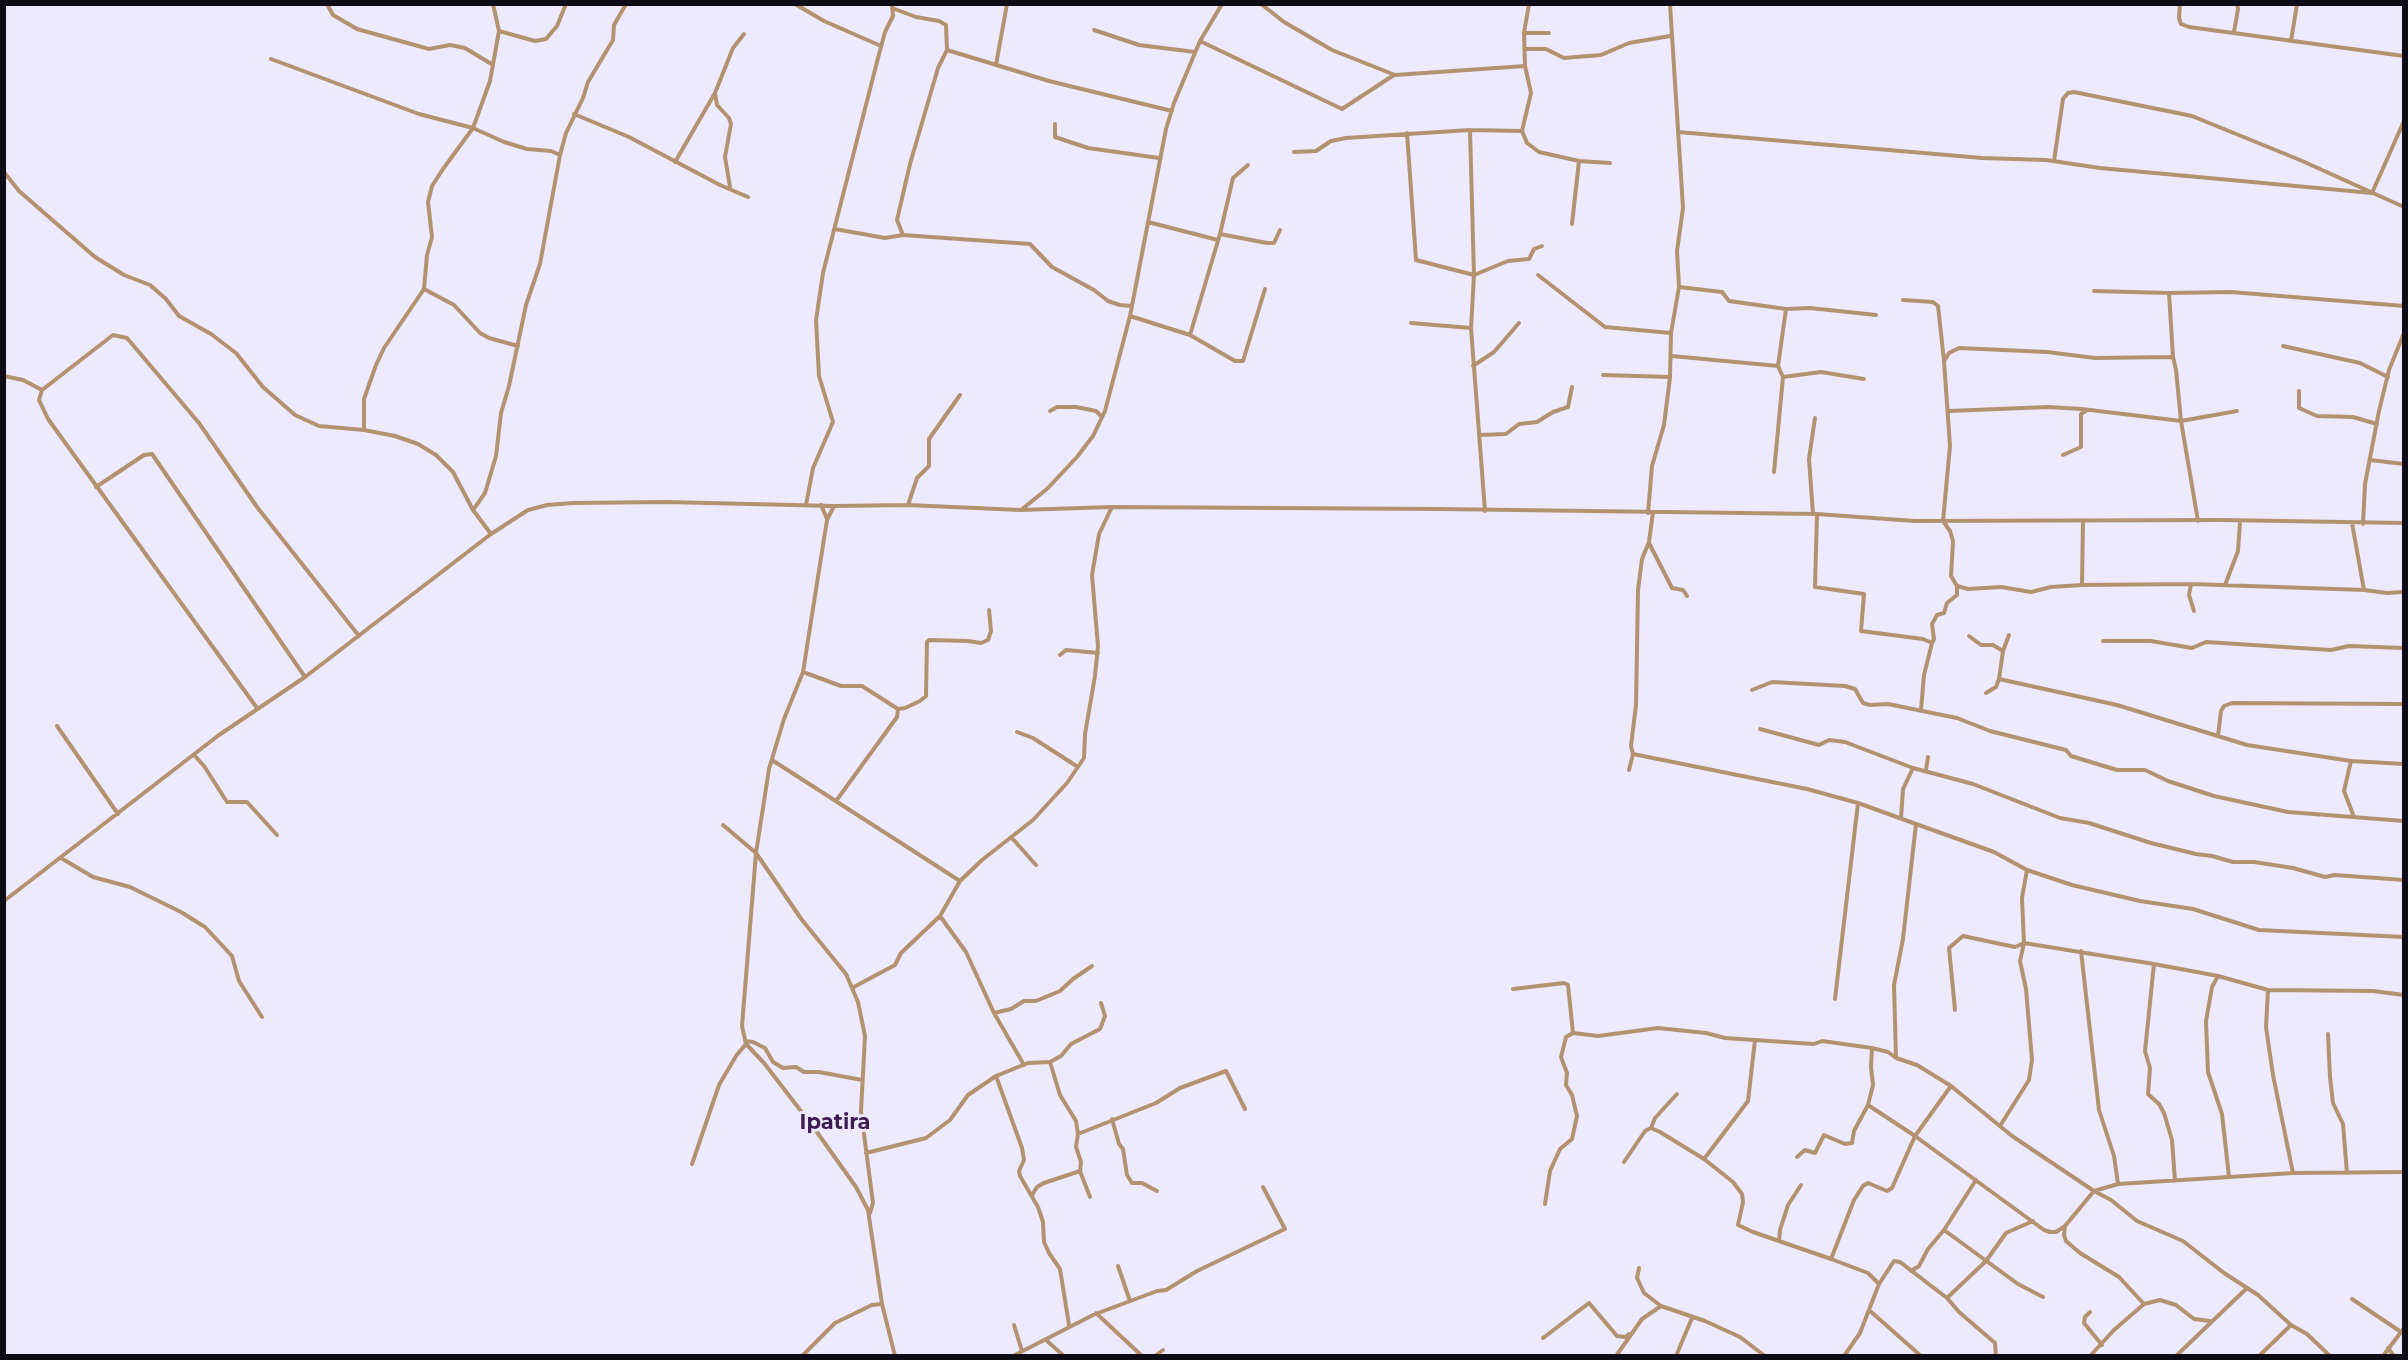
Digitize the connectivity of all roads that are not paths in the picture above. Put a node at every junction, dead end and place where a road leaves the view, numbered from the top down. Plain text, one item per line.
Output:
1 (327, 4) edge
2 (493, 4) edge
3 (566, 4) edge
4 (626, 4) edge
5 (795, 4) edge
6 (1007, 4) edge
7 (1222, 4) edge
8 (1261, 4) edge
9 (1529, 4) edge
10 (1670, 4) edge
11 (2180, 4) edge
12 (2237, 4) edge
13 (2296, 4) edge
14 (892, 6) edge
15 (1094, 30) dead end
16 (499, 32) junction
17 (2234, 32) junction
18 (1524, 33) junction
19 (1549, 33) dead end
20 (744, 34) dead end
21 (1670, 36) junction
22 (1200, 41) junction
23 (2291, 41) junction
24 (881, 46) junction
25 (1525, 49) junction
26 (947, 50) junction
27 (1195, 52) junction
28 (2403, 56) edge
29 (272, 59) dead end
30 (493, 65) junction
31 (996, 65) junction
32 (1525, 66) junction
33 (1395, 75) junction
34 (715, 93) junction
35 (1172, 111) junction
36 (574, 114) junction
37 (2403, 121) edge
38 (1055, 124) dead end
39 (473, 128) junction
40 (1470, 130) junction
41 (1522, 131) junction
42 (1678, 132) junction
43 (1407, 133) junction
44 (1294, 152) dead end
45 (560, 155) junction
46 (1159, 158) junction
47 (1579, 161) junction
48 (2054, 161) junction
49 (675, 162) junction
50 (1610, 163) dead end
51 (1248, 165) dead end
52 (4, 172) edge
53 (730, 188) junction
54 (2372, 193) junction
55 (748, 196) dead end
56 (2403, 207) edge
57 (1148, 222) junction
58 (1572, 224) dead end
59 (835, 229) junction
60 (1280, 230) dead end
61 (1220, 234) junction
62 (903, 235) junction
63 (1218, 240) junction
64 (1542, 246) dead end
65 (1474, 275) junction
66 (1538, 275) dead end
67 (1679, 287) junction
68 (424, 289) junction
69 (1264, 289) dead end
70 (2094, 291) dead end
71 (2169, 293) junction
72 (1903, 300) dead end
73 (1132, 306) junction
74 (2403, 306) edge
75 (1786, 309) junction
76 (1876, 315) dead end
77 (1130, 316) junction
78 (1411, 323) dead end
79 (1519, 323) dead end
80 (1471, 328) junction
81 (1671, 333) junction
82 (2403, 333) edge
83 (1190, 335) junction
84 (518, 346) junction
85 (2283, 346) dead end
86 (1672, 356) junction
87 (2173, 357) junction
88 (1944, 361) junction
89 (1473, 366) junction
90 (1778, 366) junction
91 (1603, 375) dead end
92 (4, 376) edge
93 (1670, 377) junction
94 (1783, 377) junction
95 (2388, 377) junction
96 (1864, 379) dead end
97 (1572, 387) dead end
98 (42, 390) junction
99 (2299, 391) dead end
100 (960, 395) dead end
101 (2088, 410) junction
102 (1050, 411) dead end
103 (1949, 411) junction
104 (2236, 411) dead end
105 (1102, 417) junction
106 (1815, 418) dead end
107 (2181, 421) junction
108 (2377, 424) junction
109 (364, 430) junction
110 (1479, 435) junction
111 (2063, 455) dead end
112 (2370, 460) junction
113 (2403, 464) edge
114 (1774, 472) dead end
115 (96, 487) junction
116 (806, 505) junction
117 (821, 505) junction
118 (908, 505) junction
119 (834, 506) junction
120 (1112, 507) junction
121 (473, 510) junction
122 (1020, 510) junction
123 (1485, 511) junction
124 (1651, 513) junction
125 (1815, 514) junction
126 (827, 520) junction
127 (2198, 520) junction
128 (1943, 521) junction
129 (2084, 521) junction
130 (2240, 522) junction
131 (2352, 523) junction
132 (2403, 523) edge
133 (2363, 524) junction
134 (491, 534) junction
135 (1649, 542) junction
136 (2191, 584) junction
137 (2082, 585) junction
138 (2225, 585) junction
139 (1957, 586) junction
140 (2364, 590) junction
141 (2403, 592) edge
142 (1687, 596) dead end
143 (990, 610) dead end
144 (2194, 610) dead end
145 (2009, 635) dead end
146 (359, 636) junction
147 (1969, 636) dead end
148 (2103, 641) dead end
149 (1932, 643) junction
150 (2403, 648) edge
151 (2003, 651) junction
152 (1098, 653) junction
153 (1060, 655) dead end
154 (803, 672) junction
155 (305, 677) junction
156 (1999, 679) junction
157 (1752, 690) dead end
158 (1986, 693) dead end
159 (2403, 704) edge
160 (257, 708) junction
161 (898, 709) junction
162 (1921, 710) junction
163 (57, 726) dead end
164 (1760, 729) dead end
165 (1017, 732) dead end
166 (2218, 736) junction
167 (1633, 754) junction
168 (195, 755) junction
169 (1928, 757) dead end
170 (772, 760) junction
171 (2350, 761) junction
172 (2403, 764) edge
173 (1078, 767) junction
174 (1913, 768) junction
175 (1629, 770) dead end
176 (1926, 770) junction
177 (836, 801) junction
178 (1858, 802) junction
179 (118, 814) junction
180 (2354, 817) junction
181 (1902, 818) junction
182 (2403, 821) edge
183 (1916, 824) junction
184 (723, 825) dead end
185 (276, 836) dead end
186 (1011, 837) junction
187 (756, 853) junction
188 (61, 858) junction
189 (1036, 865) dead end
190 (2027, 870) junction
191 (2403, 879) edge
192 (960, 882) junction
193 (4, 901) edge
194 (940, 915) junction
195 (2403, 937) edge
196 (2024, 943) junction
197 (2081, 951) junction
198 (2154, 964) junction
199 (1092, 966) dead end
200 (2218, 976) junction
201 (852, 988) junction
202 (1513, 989) dead end
203 (2268, 990) junction
204 (2403, 995) edge
205 (1835, 999) dead end
206 (1101, 1003) dead end
207 (1955, 1010) dead end
208 (994, 1013) junction
209 (262, 1017) dead end
210 (1573, 1033) junction
211 (2328, 1034) dead end
212 (1755, 1040) junction
213 (745, 1042) junction
214 (1872, 1048) junction
215 (1896, 1058) junction
216 (1050, 1062) junction
217 (1024, 1065) junction
218 (996, 1076) junction
219 (862, 1080) junction
220 (1951, 1086) junction
221 (1677, 1094) dead end
222 (1868, 1105) junction
223 (1245, 1109) dead end
224 (1112, 1119) junction
225 (2000, 1126) junction
226 (1652, 1128) junction
227 (1078, 1134) junction
228 (1916, 1136) junction
229 (866, 1153) junction
230 (1797, 1157) dead end
231 (1704, 1159) junction
232 (1624, 1162) dead end
233 (692, 1164) dead end
234 (1080, 1171) junction
235 (2403, 1172) edge
236 (2293, 1173) junction
237 (2347, 1173) junction
238 (2229, 1177) junction
239 (1976, 1180) junction
240 (2175, 1181) junction
241 (2118, 1184) junction
242 (1801, 1185) dead end
243 (1263, 1187) dead end
244 (1157, 1191) dead end
245 (2094, 1191) junction
246 (1032, 1195) junction
247 (1090, 1197) dead end
248 (1545, 1204) dead end
249 (870, 1211) junction
250 (2033, 1221) junction
251 (2065, 1226) junction
252 (1944, 1230) junction
253 (1779, 1241) junction
254 (1831, 1259) junction
255 (1986, 1261) junction
256 (1118, 1266) dead end
257 (1639, 1268) dead end
258 (1911, 1271) junction
259 (1879, 1284) junction
260 (2246, 1289) junction
261 (2043, 1297) dead end
262 (1947, 1298) junction
263 (2352, 1299) dead end
264 (1130, 1301) junction
265 (882, 1304) junction
266 (2144, 1304) junction
267 (1661, 1306) junction
268 (1869, 1310) junction
269 (2090, 1312) dead end
270 (1096, 1313) junction
271 (1692, 1318) junction
272 (2210, 1321) junction
273 (1014, 1324) dead end
274 (1070, 1325) junction
275 (2291, 1325) junction
276 (2402, 1330) edge
277 (1630, 1333) junction
278 (1543, 1338) dead end
279 (1046, 1340) junction
280 (2102, 1345) junction
281 (2388, 1348) junction
282 (1163, 1350) dead end
283 (1022, 1351) junction
284 (802, 1356) edge
285 (895, 1356) edge
286 (1012, 1356) edge
287 (1064, 1356) edge
288 (1142, 1356) edge
289 (1155, 1356) edge
290 (1616, 1356) edge
291 (1676, 1356) edge
292 (1765, 1356) edge
293 (1844, 1356) edge
294 (1921, 1356) edge
295 (1996, 1356) edge
296 (2090, 1356) edge
297 (2176, 1356) edge
298 (2259, 1356) edge
299 (2330, 1356) edge
300 (2383, 1356) edge
301 (2394, 1356) edge

1 - 30 street
2 - 16 street
3 - 16 street
4 - 36 street
5 - 24 street
6 - 31 street
7 - 22 street
8 - 33 street
9 - 18 street
10 - 21 street
11 - 17 street
12 - 17 street
13 - 23 street
14 - 24 street
14 - 26 street
15 - 27 street
16 - 30 street
17 - 23 street
18 - 19 street
18 - 25 street
20 - 34 street
21 - 25 street
21 - 42 street
22 - 27 street
22 - 33 street
23 - 28 street
24 - 59 street
25 - 32 street
26 - 31 street
26 - 62 street
27 - 35 street
29 - 39 street
30 - 39 street
31 - 35 street
32 - 33 street
32 - 41 street
34 - 49 street
34 - 53 street
35 - 46 street
36 - 45 street
36 - 49 street
37 - 54 street
38 - 46 street
39 - 45 street
39 - 68 street
40 - 41 street
40 - 43 street
40 - 65 street
41 - 47 street
42 - 48 street
42 - 67 street
43 - 44 street
43 - 65 street
45 - 84 street
46 - 57 street
47 - 50 street
47 - 58 street
48 - 54 street
48 - 54 street
49 - 53 street
51 - 61 street
52 - 109 street
53 - 55 street
54 - 56 street
57 - 63 street
57 - 73 street
59 - 62 street
59 - 116 street
60 - 61 street
61 - 63 street
62 - 73 street
63 - 83 street
64 - 65 street
65 - 80 street
66 - 81 street
67 - 75 street
67 - 81 street
68 - 84 street
68 - 109 street
69 - 83 street
70 - 71 street
71 - 74 street
71 - 87 street
72 - 88 street
73 - 77 street
75 - 76 street
75 - 90 street
77 - 83 street
77 - 105 street
78 - 80 street
79 - 89 street
80 - 89 street
81 - 86 street
82 - 95 street
84 - 121 street
85 - 95 street
86 - 90 street
86 - 93 street
87 - 88 street
87 - 107 street
88 - 103 street
89 - 110 street
90 - 94 street
91 - 93 street
92 - 98 street
93 - 124 street
94 - 96 street
94 - 114 street
95 - 108 street
97 - 110 street
98 - 115 street
98 - 146 street
99 - 108 street
100 - 118 street
101 - 103 street
101 - 107 street
101 - 111 street
102 - 105 street
103 - 128 street
104 - 107 street
105 - 122 street
106 - 125 street
107 - 127 street
108 - 112 street
109 - 121 street
110 - 123 street
112 - 113 street
112 - 133 street
115 - 155 street
115 - 160 street
116 - 117 street
116 - 134 street
117 - 119 street
117 - 126 street
118 - 119 street
118 - 122 street
119 - 126 street
120 - 122 street
120 - 123 street
120 - 152 street
121 - 134 street
123 - 124 street
124 - 125 street
124 - 135 street
125 - 128 street
125 - 149 street
126 - 154 street
127 - 129 street
127 - 130 street
128 - 129 street
128 - 139 street
129 - 137 street
130 - 131 street
130 - 138 street
131 - 133 street
131 - 140 street
132 - 133 street
134 - 146 street
135 - 142 street
135 - 167 street
136 - 137 street
136 - 138 street
136 - 144 street
137 - 139 street
138 - 140 street
139 - 149 street
140 - 141 street
143 - 161 street
145 - 151 street
146 - 155 street
147 - 151 street
148 - 150 street
149 - 162 street
151 - 156 street
152 - 153 street
152 - 173 street
154 - 161 street
154 - 170 street
155 - 160 street
156 - 158 street
156 - 166 street
157 - 162 street
159 - 166 street
160 - 168 street
161 - 177 street
162 - 180 street
163 - 179 street
164 - 174 street
165 - 173 street
166 - 171 street
167 - 175 street
167 - 178 street
168 - 179 street
168 - 185 street
169 - 176 street
170 - 177 street
170 - 187 street
171 - 172 street
171 - 180 street
173 - 186 street
174 - 176 street
174 - 181 street
176 - 191 street
177 - 192 street
178 - 181 street
178 - 205 street
179 - 188 street
180 - 182 street
181 - 183 street
183 - 190 street
183 - 215 street
184 - 187 street
186 - 189 street
186 - 192 street
187 - 201 street
187 - 213 street
188 - 193 street
188 - 209 street
190 - 195 street
190 - 196 street
192 - 194 street
194 - 201 street
194 - 208 street
196 - 197 street
196 - 207 street
196 - 225 street
197 - 198 street
197 - 241 street
198 - 200 street
198 - 240 street
199 - 208 street
200 - 203 street
200 - 238 street
201 - 219 street
202 - 210 street
203 - 204 street
203 - 236 street
206 - 216 street
208 - 217 street
210 - 212 street
210 - 248 street
211 - 237 street
212 - 214 street
212 - 231 street
213 - 219 street
213 - 233 street
213 - 249 street
214 - 215 street
214 - 222 street
215 - 220 street
216 - 217 street
216 - 227 street
217 - 218 street
218 - 229 street
218 - 246 street
219 - 229 street
220 - 225 street
220 - 228 street
221 - 226 street
222 - 228 street
222 - 230 street
223 - 224 street
224 - 227 street
224 - 244 street
225 - 245 street
226 - 231 street
226 - 232 street
227 - 234 street
228 - 239 street
228 - 254 street
229 - 249 street
231 - 253 street
234 - 246 street
234 - 247 street
235 - 237 street
236 - 237 street
236 - 238 street
238 - 240 street
239 - 250 street
239 - 252 street
240 - 241 street
241 - 245 street
242 - 253 street
243 - 264 street
245 - 251 street
245 - 260 street
246 - 274 street
249 - 265 street
250 - 251 street
250 - 255 street
251 - 266 street
252 - 255 street
252 - 258 street
253 - 254 street
254 - 259 street
255 - 261 street
255 - 262 street
256 - 264 street
257 - 267 street
258 - 259 street
258 - 262 street
259 - 268 street
260 - 272 street
260 - 275 street
262 - 295 street
263 - 276 street
264 - 270 street
265 - 284 street
265 - 285 street
266 - 272 street
266 - 280 street
267 - 271 street
267 - 277 street
268 - 293 street
268 - 294 street
269 - 280 street
270 - 274 street
270 - 288 street
271 - 291 street
271 - 292 street
272 - 297 street
273 - 283 street
274 - 279 street
275 - 298 street
275 - 299 street
276 - 281 street
277 - 278 street
277 - 290 street
279 - 283 street
279 - 287 street
280 - 296 street
281 - 300 street
281 - 301 street
282 - 289 street
283 - 286 street

